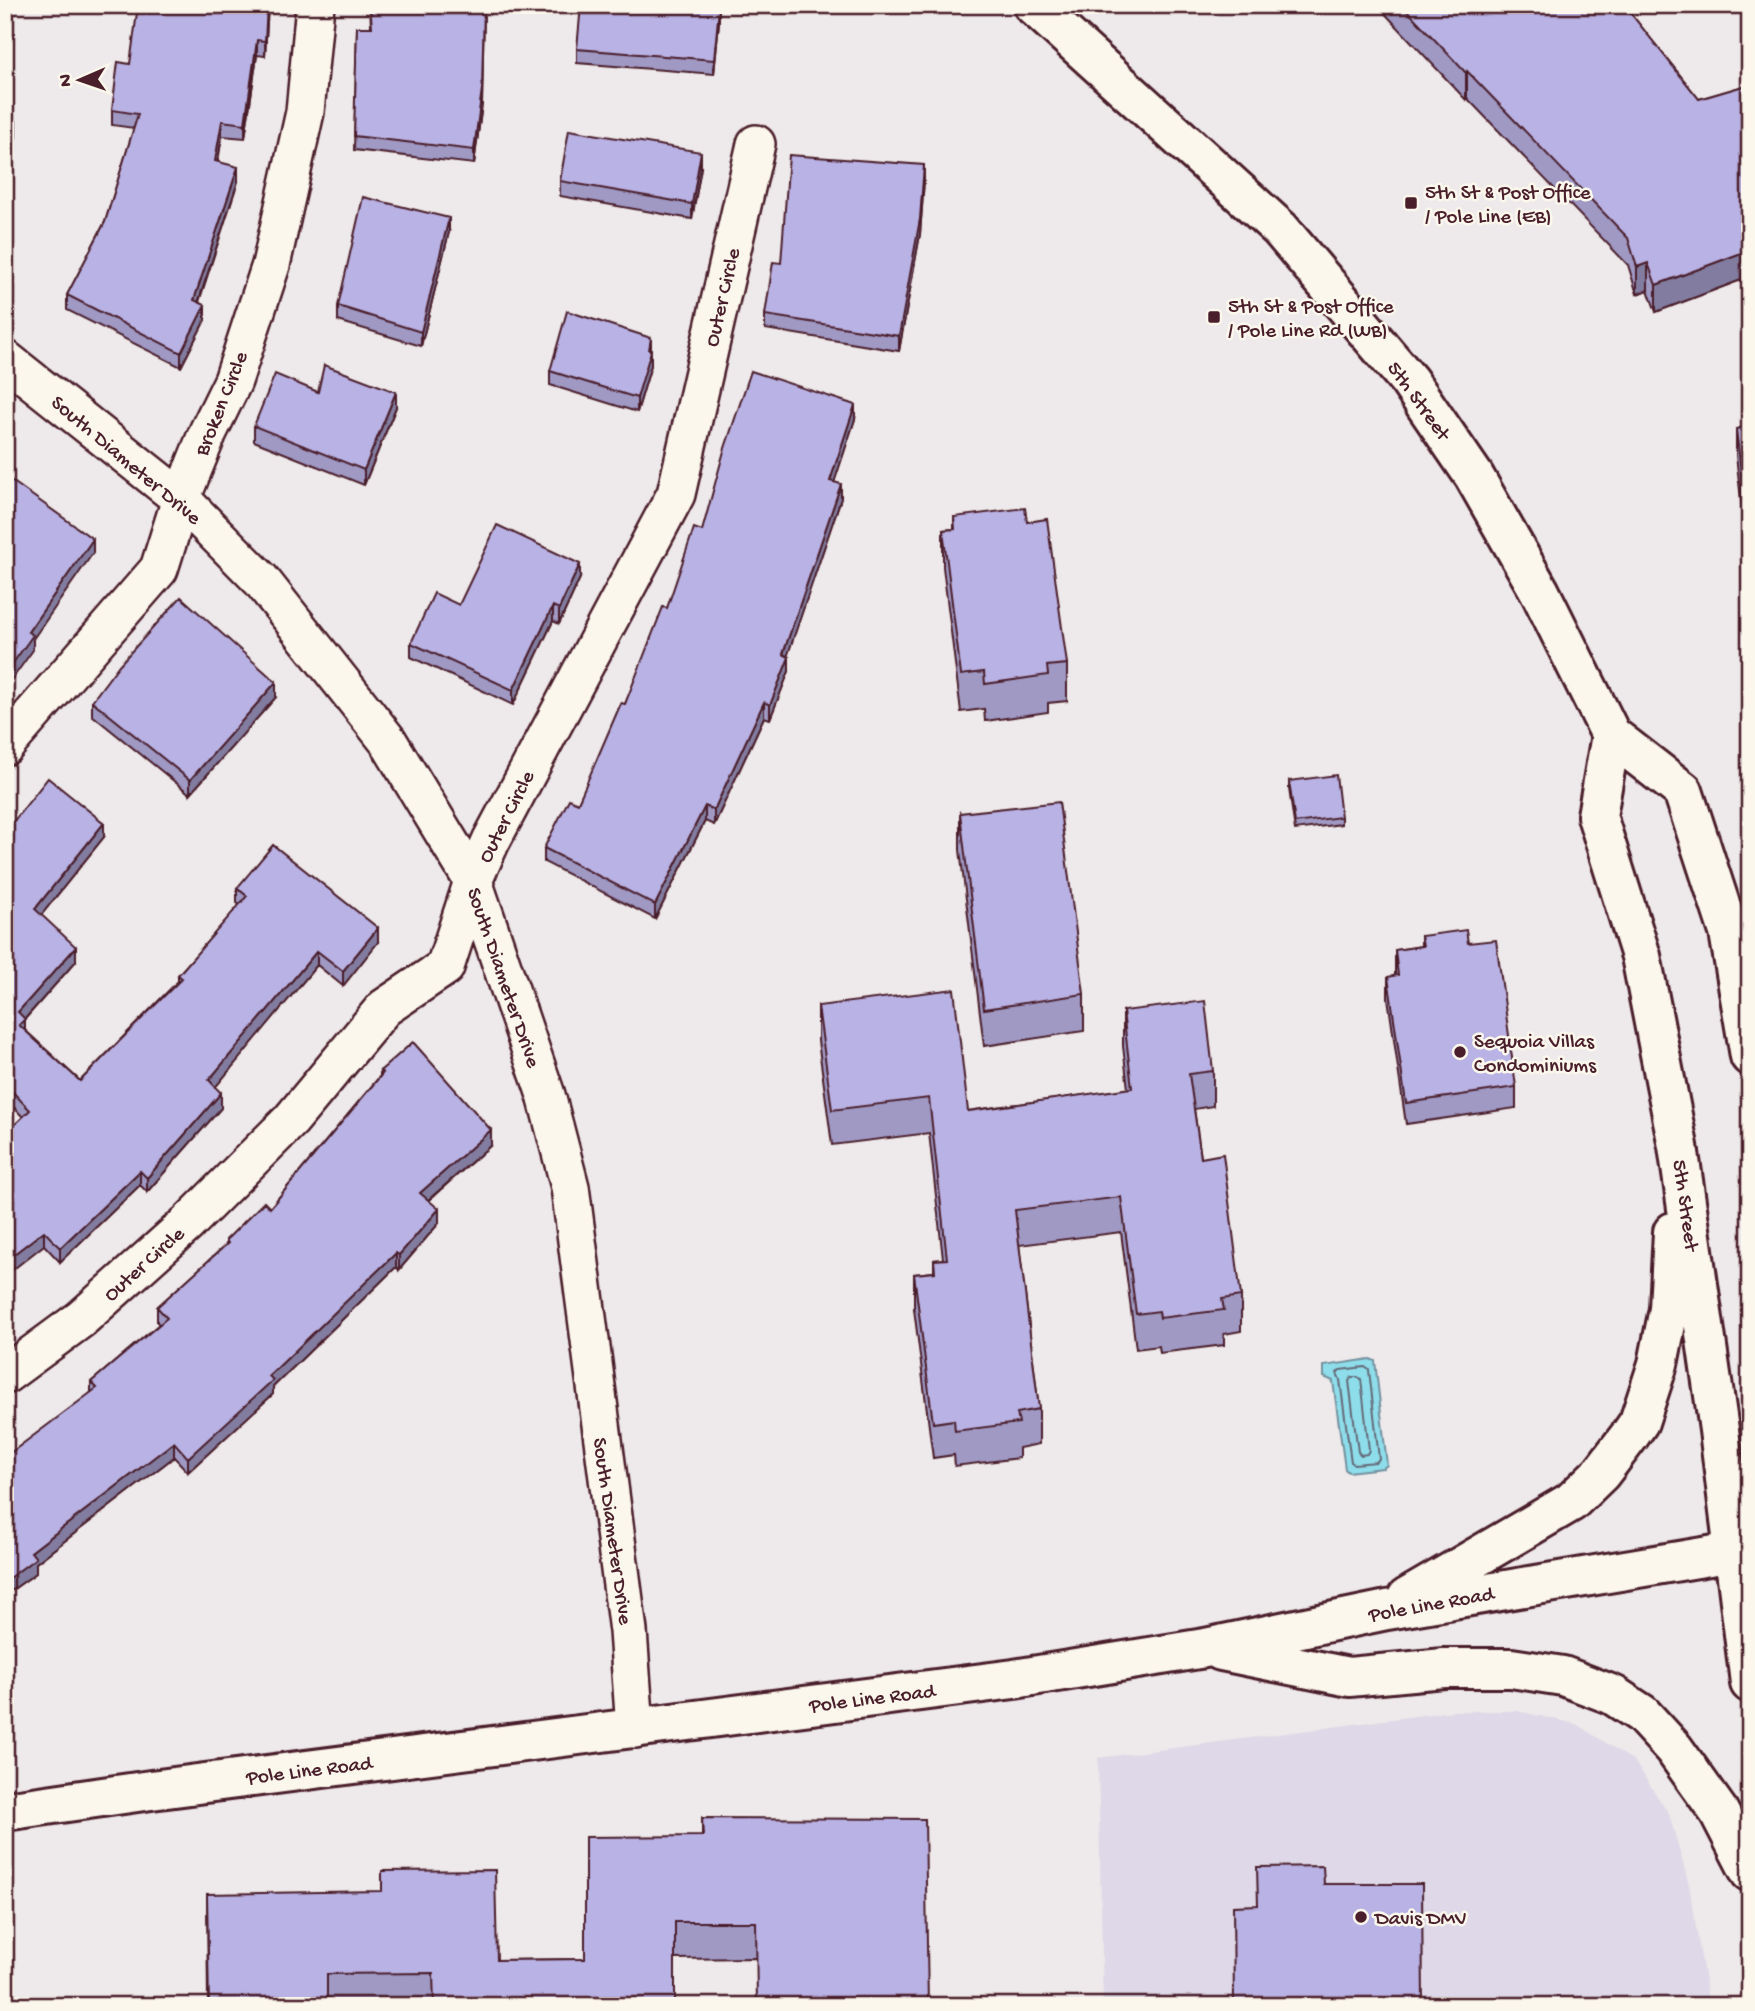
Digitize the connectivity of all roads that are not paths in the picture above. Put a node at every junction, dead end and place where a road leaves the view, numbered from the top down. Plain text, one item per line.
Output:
1 (315, 5) edge
2 (1033, 5) edge
3 (756, 144) dead end
4 (5, 359) edge
5 (181, 499) junction
6 (1611, 735) junction
7 (5, 746) edge
8 (473, 881) junction
9 (1750, 1056) edge
10 (1678, 1146) junction
11 (5, 1374) edge
12 (1744, 1550) edge
13 (1387, 1610) junction
14 (1205, 1648) junction
15 (1750, 1683) edge
16 (635, 1729) junction
17 (5, 1811) edge
18 (1750, 1872) edge

1 - 5 street, Broken Circle
2 - 6 main road, 5th Street
3 - 8 street, Outer Circle
4 - 5 street, South Diameter Drive
5 - 7 street, Broken Circle
5 - 8 street, South Diameter Drive
6 - 9 main road, 5th Street
6 - 10 main road, 5th Street
8 - 11 street, Outer Circle
8 - 16 street, South Diameter Drive
10 - 12 main road, 5th Street
10 - 13 main road
12 - 13 main road, Pole Line Road
12 - 15 main road, 5th Street
13 - 14 main road, Pole Line Road
14 - 16 main road, Pole Line Road
14 - 18 main road
16 - 17 main road, Pole Line Road

